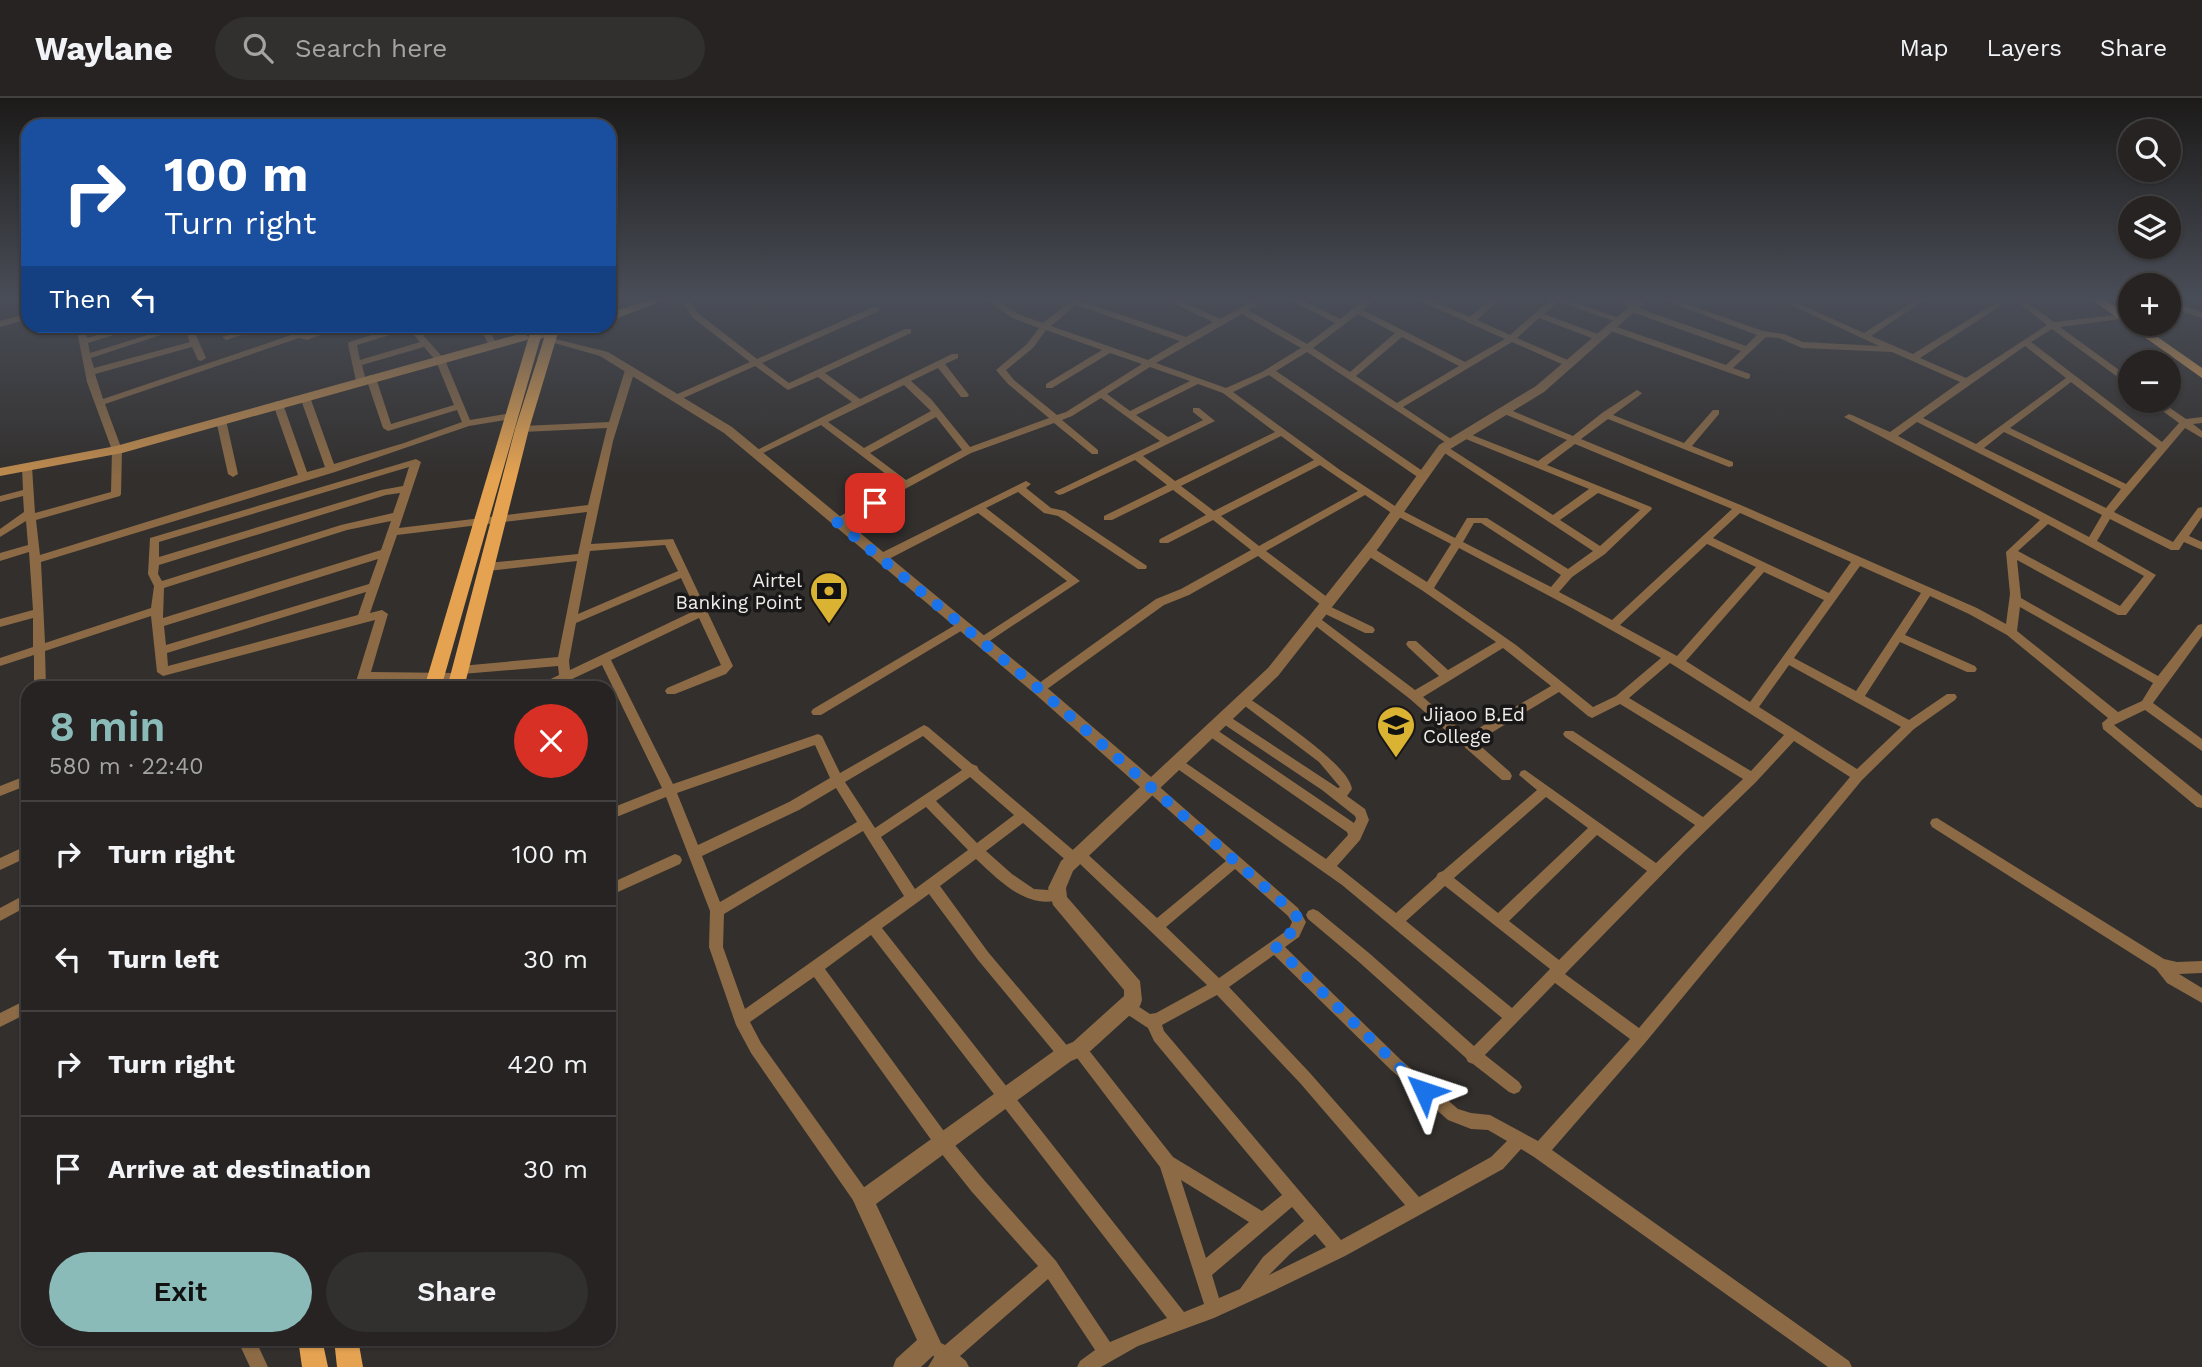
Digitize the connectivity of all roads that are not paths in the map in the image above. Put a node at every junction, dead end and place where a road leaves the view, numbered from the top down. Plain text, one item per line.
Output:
1 (86, 358) edge
2 (141, 358) edge
3 (232, 358) edge
4 (356, 358) edge
5 (376, 358) edge
6 (446, 358) edge
7 (533, 358) edge
8 (538, 358) edge
9 (611, 358) edge
10 (748, 358) edge
11 (765, 358) edge
12 (850, 358) edge
13 (951, 358) edge
14 (1015, 358) edge
15 (1095, 358) edge
16 (1135, 358) edge
17 (1159, 358) edge
18 (1290, 358) edge
19 (1323, 358) edge
20 (1371, 358) edge
21 (1451, 358) edge
22 (1479, 358) edge
23 (1556, 358) edge
24 (1576, 358) edge
25 (1695, 358) edge
26 (1739, 358) edge
27 (1913, 358) edge
28 (2001, 358) edge
29 (2045, 358) edge
30 (2097, 358) edge
31 (2181, 358) edge
32 (440, 360) junction
33 (754, 363) junction
34 (357, 364) junction
35 (940, 364) junction
36 (1150, 364) junction
37 (1569, 364) junction
38 (1466, 366) junction
39 (1727, 369) junction
40 (630, 370) junction
41 (1269, 371) junction
42 (90, 372) junction
43 (819, 373) junction
44 (2118, 374) edge
45 (2202, 374) edge
46 (1350, 376) junction
47 (1747, 376) dead end
48 (2071, 379) junction
49 (366, 380) junction
50 (905, 381) junction
51 (1198, 381) junction
52 (1967, 382) junction
53 (1049, 386) dead end
54 (1226, 391) junction
55 (1637, 393) dead end
56 (964, 395) dead end
57 (1102, 395) junction
58 (305, 397) junction
59 (676, 398) junction
60 (100, 403) junction
61 (859, 403) junction
62 (278, 404) junction
63 (460, 406) junction
64 (1396, 407) junction
65 (1196, 410) dead end
66 (1505, 411) junction
67 (937, 412) junction
68 (1716, 412) dead end
69 (2172, 413) edge
70 (1131, 414) junction
71 (1605, 415) junction
72 (511, 416) junction
73 (1849, 417) dead end
74 (1916, 418) junction
75 (1056, 419) junction
76 (2202, 420) edge
77 (221, 421) junction
78 (821, 421) junction
79 (2185, 422) junction
80 (467, 423) junction
81 (611, 425) junction
82 (2003, 428) junction
83 (522, 429) junction
84 (1280, 433) junction
85 (1464, 435) junction
86 (2202, 435) edge
87 (1891, 436) junction
88 (1571, 440) junction
89 (1167, 441) junction
90 (1447, 445) junction
91 (1685, 447) junction
92 (1977, 448) junction
93 (2163, 448) junction
94 (117, 450) junction
95 (968, 451) junction
96 (1095, 452) dead end
97 (756, 453) junction
98 (863, 453) junction
99 (1136, 456) junction
100 (1320, 461) junction
101 (1729, 464) dead end
102 (1540, 466) junction
103 (27, 467) junction
104 (331, 470) junction
105 (0, 472) edge
106 (233, 474) dead end
107 (1423, 476) junction
108 (304, 477) junction
109 (906, 485) junction
110 (1174, 485) junction
111 (2127, 488) junction
112 (407, 489) junction
113 (1597, 489) junction
114 (1365, 491) junction
115 (28, 492) junction
116 (1059, 492) dead end
117 (0, 499) edge
118 (270, 506) junction
119 (592, 508) junction
120 (979, 508) junction
121 (1739, 508) junction
122 (2202, 510) edge
123 (1397, 512) junction
124 (30, 515) junction
125 (2107, 515) junction
126 (397, 516) junction
127 (1214, 516) junction
128 (1108, 518) dead end
129 (2048, 519) junction
130 (499, 520) junction
131 (1553, 520) junction
132 (483, 522) junction
133 (837, 522) junction
134 (274, 526) junction
135 (391, 532) junction
136 (0, 534) edge
137 (2183, 537) junction
138 (1705, 539) junction
139 (1164, 541) dead end
140 (2091, 542) junction
141 (1458, 544) junction
142 (2202, 546) edge
143 (34, 547) junction
144 (279, 548) junction
145 (1257, 549) junction
146 (1368, 551) junction
147 (1601, 551) junction
148 (585, 552) junction
149 (2011, 552) junction
150 (384, 553) junction
151 (0, 557) edge
152 (881, 558) junction
153 (35, 560) junction
154 (1857, 562) junction
155 (153, 563) junction
156 (1142, 566) dead end
157 (1763, 566) junction
158 (488, 567) junction
159 (683, 573) junction
160 (1568, 574) junction
161 (159, 586) junction
162 (374, 586) junction
163 (1428, 589) junction
164 (1927, 592) junction
165 (1552, 593) junction
166 (1831, 599) junction
167 (2015, 599) junction
168 (1325, 606) junction
169 (156, 610) junction
170 (38, 612) junction
171 (700, 613) junction
172 (363, 618) junction
173 (1314, 620) junction
174 (571, 621) junction
175 (0, 623) edge
176 (158, 624) junction
177 (962, 625) junction
178 (1613, 625) junction
179 (2202, 628) edge
180 (1369, 630) dead end
181 (2011, 632) junction
182 (1898, 636) junction
183 (982, 642) junction
184 (1503, 643) junction
185 (1412, 644) dead end
186 (39, 647) junction
187 (160, 651) junction
188 (604, 659) junction
189 (1674, 659) junction
190 (1787, 659) junction
191 (563, 661) junction
192 (0, 662) edge
193 (1971, 669) dead end
194 (1447, 676) junction
195 (565, 677) junction
196 (457, 678) edge
197 (429, 679) edge
198 (40, 681) edge
199 (363, 681) edge
200 (385, 681) edge
201 (557, 681) edge
202 (615, 681) edge
203 (2160, 682) junction
204 (616, 683) edge
205 (1560, 686) junction
206 (1039, 689) junction
207 (671, 691) dead end
208 (1414, 696) junction
209 (1951, 697) dead end
210 (1858, 698) junction
211 (1243, 699) junction
212 (1620, 699) junction
213 (2146, 704) junction
214 (1751, 709) junction
215 (817, 712) dead end
216 (1223, 719) junction
217 (2118, 719) junction
218 (1910, 726) junction
219 (1210, 731) junction
220 (1569, 734) dead end
221 (1793, 734) junction
222 (1468, 741) junction
223 (2202, 746) edge
224 (1176, 762) junction
225 (973, 769) junction
226 (1525, 775) dead end
227 (1506, 776) dead end
228 (1858, 776) junction
229 (1752, 778) junction
230 (838, 780) junction
231 (21, 783) edge
232 (1150, 786) junction
233 (670, 790) junction
234 (1546, 790) junction
235 (0, 791) edge
236 (1339, 795) junction
237 (926, 800) junction
238 (2202, 803) edge
239 (616, 812) edge
240 (1023, 816) junction
241 (1937, 823) dead end
242 (1704, 824) junction
243 (1597, 827) junction
244 (869, 830) junction
245 (1355, 832) junction
246 (977, 850) junction
247 (695, 853) junction
248 (21, 854) edge
249 (1076, 857) junction
250 (675, 860) dead end
251 (1235, 861) junction
252 (0, 864) edge
253 (1327, 868) junction
254 (1657, 871) junction
255 (1443, 877) junction
256 (931, 885) junction
257 (616, 887) edge
258 (1058, 895) junction
259 (914, 898) junction
260 (21, 903) edge
261 (717, 911) junction
262 (0, 915) edge
263 (1313, 915) dead end
264 (1500, 920) junction
265 (1396, 921) junction
266 (1157, 926) junction
267 (873, 927) junction
268 (1275, 946) junction
269 (2161, 965) junction
270 (815, 967) junction
271 (2202, 967) edge
272 (1557, 972) junction
273 (1218, 987) junction
274 (2202, 996) edge
275 (1128, 1006) junction
276 (21, 1010) edge
277 (1512, 1017) junction
278 (0, 1020) edge
279 (741, 1020) junction
280 (1152, 1021) junction
281 (1640, 1038) junction
282 (1072, 1051) junction
283 (1473, 1057) junction
284 (1514, 1087) dead end
285 (1006, 1099) junction
286 (1519, 1139) junction
287 (943, 1143) junction
288 (1540, 1151) junction
289 (1167, 1163) junction
290 (1293, 1196) junction
291 (863, 1200) junction
292 (1416, 1207) junction
293 (1263, 1221) junction
294 (1316, 1223) junction
295 (1339, 1250) junction
296 (1051, 1267) junction
297 (1202, 1272) junction
298 (1245, 1294) junction
299 (1214, 1309) junction
300 (1180, 1321) junction
301 (249, 1346) edge
302 (311, 1346) edge
303 (347, 1346) edge
304 (1106, 1351) junction
305 (943, 1358) edge
306 (258, 1367) edge
307 (315, 1367) edge
308 (350, 1367) edge
309 (904, 1367) edge
310 (1086, 1367) edge
311 (1843, 1367) edge

1 - 42 street
2 - 42 street
3 - 60 street
4 - 34 street
5 - 34 street
6 - 32 main road
7 - 72 main road
8 - 83 main road
9 - 40 street
10 - 33 street
11 - 33 street
12 - 43 street
13 - 35 street
14 - 75 street
15 - 53 street
16 - 36 street
17 - 36 street
18 - 41 street
19 - 46 street
20 - 46 street
21 - 38 street
22 - 38 street
23 - 37 street
24 - 37 street
25 - 39 street
26 - 39 street
27 - 52 street
28 - 52 street
29 - 48 street
30 - 44 street
31 - 45 main road
32 - 49 main road
32 - 63 street
33 - 43 street
33 - 59 street
34 - 49 street
35 - 50 street
35 - 56 street
36 - 51 street
36 - 57 street
37 - 66 street
38 - 64 street
39 - 47 street
40 - 59 street
40 - 81 street
41 - 54 street
41 - 107 street
42 - 60 street
43 - 61 street
46 - 64 street
48 - 82 street
48 - 93 street
49 - 58 main road
49 - 63 street
50 - 61 street
50 - 67 street
51 - 54 street
51 - 70 street
52 - 74 street
54 - 84 street
55 - 71 street
57 - 70 street
57 - 75 street
58 - 62 main road
58 - 104 street
59 - 97 street
60 - 94 street
61 - 78 street
62 - 77 main road
62 - 108 street
63 - 80 street
64 - 90 street
65 - 89 street
66 - 85 street
66 - 88 street
67 - 95 street
67 - 98 street
68 - 91 street
69 - 79 street
70 - 89 street
71 - 88 street
71 - 91 street
72 - 80 street
72 - 132 main road
73 - 87 street
74 - 87 street
74 - 92 street
75 - 95 street
75 - 96 street
76 - 79 street
77 - 94 main road
77 - 106 street
78 - 97 street
78 - 98 street
79 - 86 street
79 - 93 street
80 - 104 street
81 - 83 street
81 - 119 street
82 - 92 street
82 - 111 street
83 - 130 main road
84 - 100 street
84 - 110 street
85 - 90 street
85 - 102 street
87 - 129 street
88 - 102 street
88 - 121 street
89 - 99 street
90 - 107 street
90 - 131 street
91 - 101 street
92 - 125 street
93 - 111 street
94 - 103 main road
94 - 124 street
95 - 109 street
97 - 133 street
98 - 109 street
99 - 110 street
99 - 116 street
100 - 114 street
100 - 127 street
102 - 113 street
103 - 105 main road
103 - 115 street
104 - 108 street
107 - 123 street
108 - 153 street
109 - 133 street
110 - 127 street
110 - 128 street
111 - 125 street
112 - 118 street
112 - 126 street
112 - 134 street
113 - 131 street
113 - 147 street
114 - 123 street
114 - 145 street
115 - 117 street
115 - 124 street
118 - 134 street
118 - 155 street
119 - 130 street
119 - 148 street
120 - 152 street
120 - 156 street
120 - 183 street
121 - 138 street
121 - 154 street
122 - 137 street
123 - 141 street
123 - 146 street
124 - 136 street
124 - 143 street
125 - 137 street
125 - 140 street
126 - 135 street
126 - 144 street
127 - 139 street
127 - 145 street
129 - 140 street
129 - 149 street
130 - 132 street
130 - 158 main road
131 - 147 street
132 - 135 street
132 - 197 main road
133 - 152 street
134 - 144 street
134 - 155 street
135 - 150 street
137 - 142 street
138 - 157 street
138 - 178 street
140 - 149 street
141 - 160 street
141 - 163 street
141 - 165 street
143 - 151 street
143 - 153 street
144 - 161 street
145 - 168 street
145 - 206 street
146 - 163 street
146 - 168 street
147 - 160 street
148 - 158 street
148 - 159 street
148 - 174 street
149 - 167 street
150 - 162 street
150 - 176 street
152 - 177 street
153 - 170 street
154 - 164 street
154 - 166 street
155 - 161 street
157 - 166 street
157 - 189 street
158 - 196 main road
159 - 171 street
159 - 174 street
160 - 165 street
161 - 169 street
162 - 172 street
162 - 187 street
163 - 184 street
164 - 181 street
164 - 182 street
165 - 178 street
166 - 190 street
167 - 181 street
167 - 203 street
168 - 173 street
168 - 180 street
169 - 176 street
169 - 186 street
170 - 175 street
170 - 186 street
171 - 188 street
171 - 207 street
172 - 187 street
172 - 199 street
173 - 208 street
173 - 211 street
174 - 191 street
176 - 187 street
177 - 183 street
177 - 215 street
178 - 189 street
179 - 203 street
181 - 217 street
182 - 193 street
182 - 210 street
183 - 206 street
184 - 194 street
184 - 205 street
185 - 194 street
186 - 192 street
186 - 198 street
188 - 195 street
188 - 202 street
189 - 212 street
189 - 214 street
190 - 210 street
190 - 214 street
191 - 195 street
191 - 196 street
194 - 208 street
195 - 201 street
196 - 197 street
197 - 200 street
203 - 213 street
204 - 233 street
205 - 212 street
205 - 222 street
206 - 232 street
208 - 222 street
209 - 218 street
210 - 218 street
211 - 216 street
211 - 236 street
212 - 229 street
213 - 217 street
213 - 223 street
214 - 221 street
216 - 219 street
216 - 236 street
217 - 238 street
218 - 228 street
219 - 224 street
219 - 245 street
220 - 242 street
221 - 228 street
221 - 229 street
222 - 227 street
224 - 232 street
224 - 253 street
225 - 230 street
225 - 237 street
225 - 240 street
226 - 234 street
228 - 281 street
229 - 242 street
230 - 233 street
230 - 244 street
230 - 247 street
231 - 235 street
232 - 249 street
232 - 251 street
233 - 239 street
233 - 247 street
234 - 243 street
234 - 255 street
236 - 245 street
237 - 244 street
237 - 246 street
240 - 246 street
240 - 249 street
241 - 269 street
242 - 254 street
243 - 254 street
243 - 264 street
244 - 259 street
244 - 261 street
245 - 253 street
246 - 256 street
246 - 258 street
247 - 261 street
248 - 252 street
249 - 258 street
249 - 266 street
250 - 257 street
251 - 266 street
251 - 268 street
253 - 265 street
254 - 272 street
255 - 264 street
255 - 265 street
256 - 259 street
256 - 282 street
258 - 275 street
259 - 267 street
260 - 262 street
261 - 279 street
263 - 283 street
264 - 272 street
265 - 277 street
266 - 273 street
267 - 270 street
267 - 285 street
268 - 273 street
268 - 286 street
269 - 271 street
269 - 274 street
270 - 279 street
270 - 287 street
272 - 277 street
272 - 281 street
273 - 280 street
273 - 292 street
275 - 280 street
275 - 282 street
276 - 278 street
277 - 283 street
279 - 291 street
280 - 290 street
281 - 288 street
282 - 285 street
282 - 289 street
283 - 284 street
285 - 287 street
285 - 300 street
286 - 288 street
286 - 292 street
287 - 291 street
287 - 296 street
288 - 311 street
289 - 293 street
289 - 297 street
290 - 293 street
290 - 294 street
291 - 305 street
292 - 295 street
293 - 297 street
294 - 295 street
294 - 298 street
295 - 298 street
296 - 304 street
296 - 305 street
297 - 299 street
298 - 299 street
299 - 300 street
300 - 304 street
301 - 306 street
302 - 307 main road
303 - 308 main road
304 - 310 street
305 - 309 street

